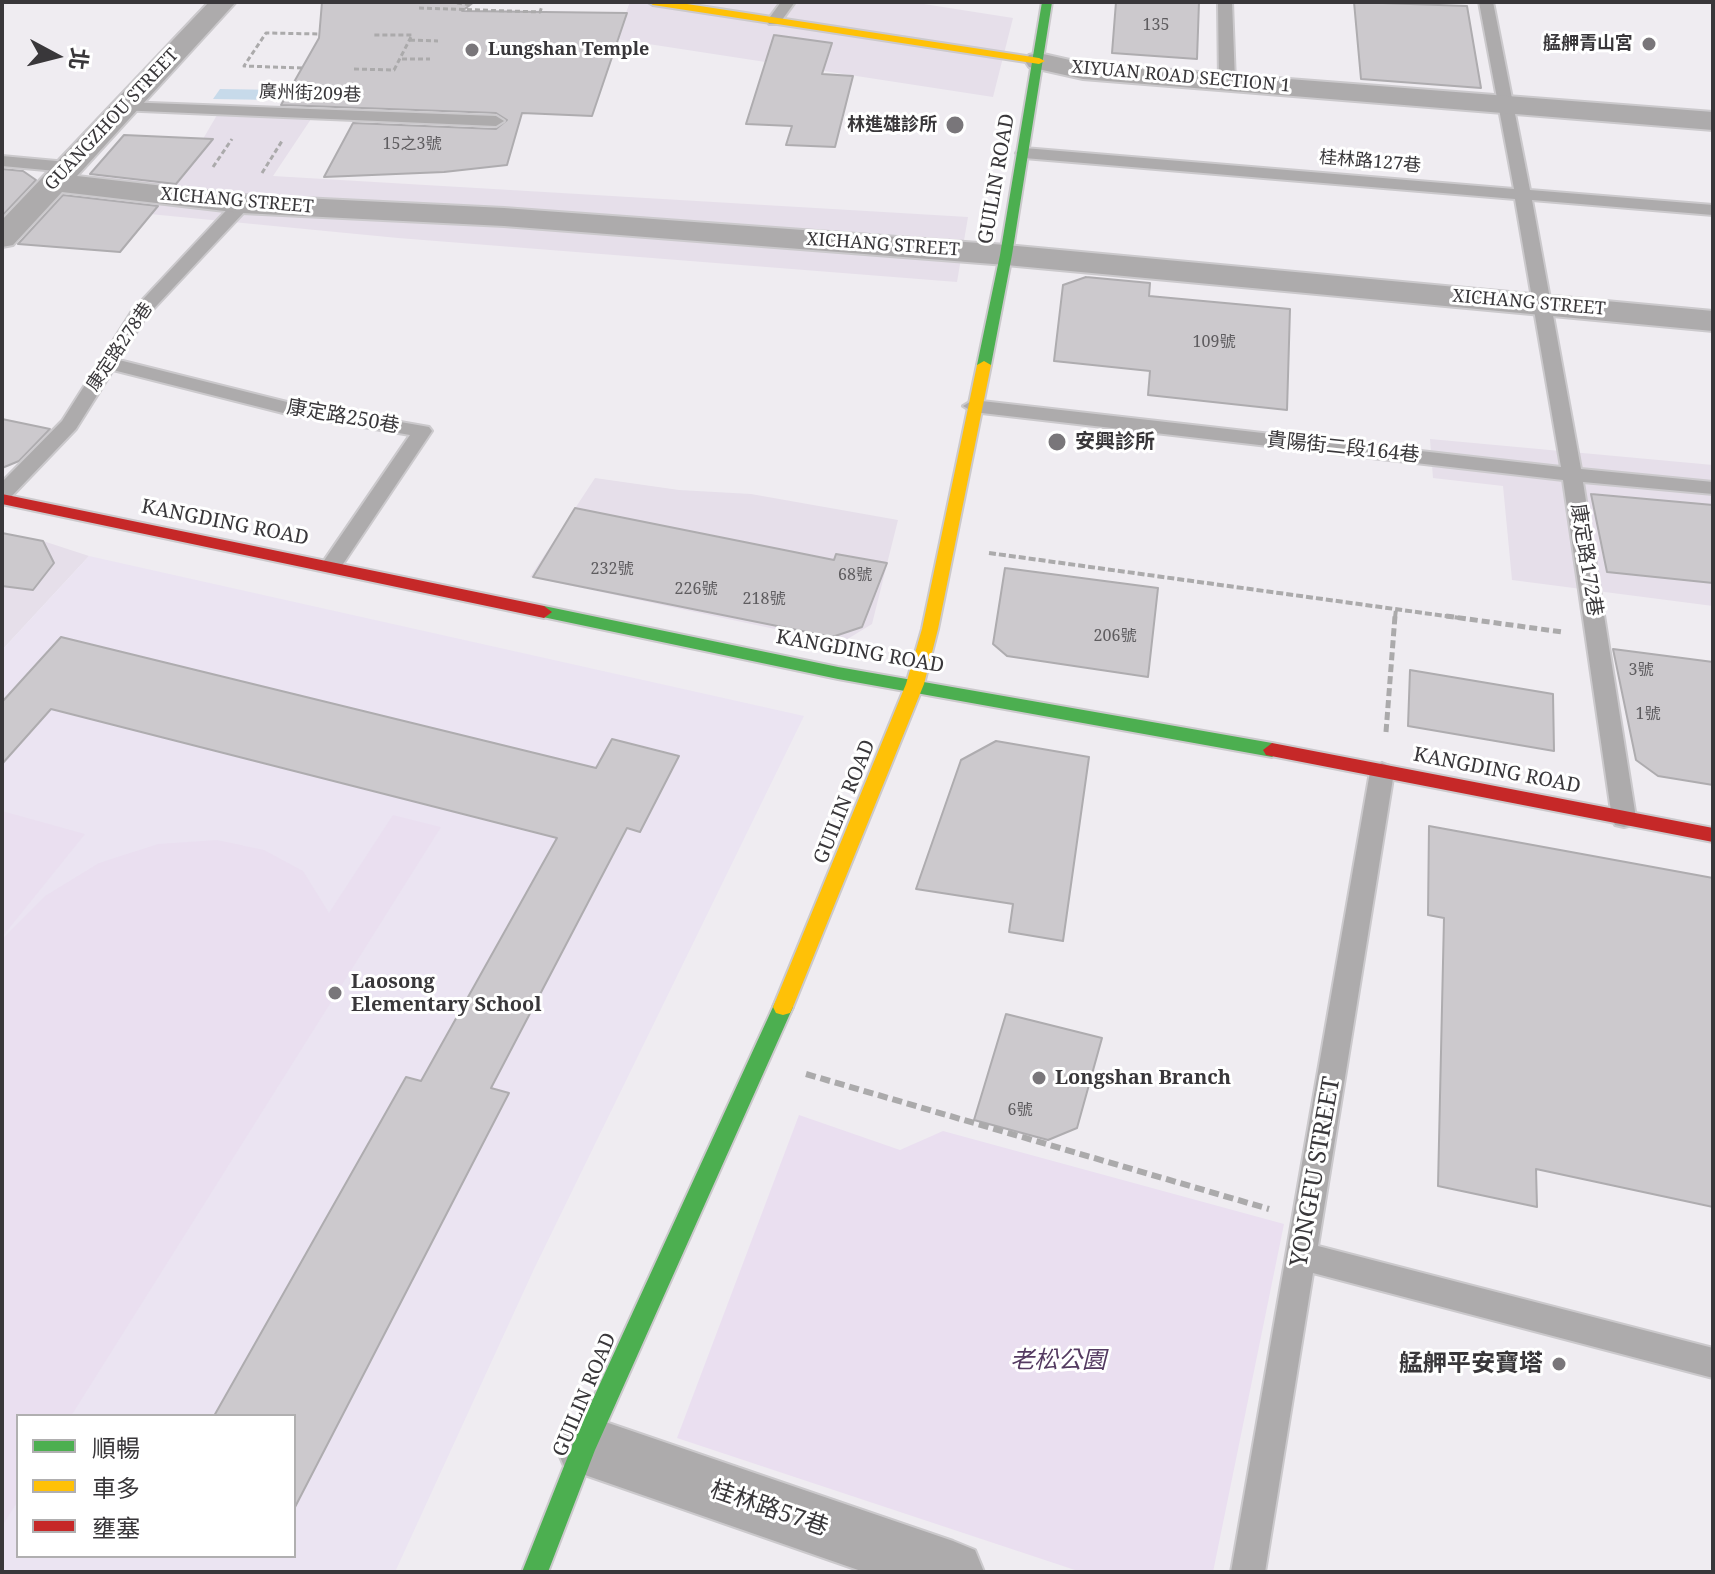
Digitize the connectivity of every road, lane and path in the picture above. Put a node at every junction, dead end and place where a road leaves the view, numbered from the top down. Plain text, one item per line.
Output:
1 (223, 2) edge
2 (653, 2) edge
3 (788, 2) edge
4 (1047, 2) edge
5 (1225, 2) edge
6 (1486, 2) edge
7 (457, 3) edge
8 (472, 5) dead end
9 (542, 6) dead end
10 (419, 8) dead end
11 (774, 21) junction
12 (320, 34) dead end
13 (372, 35) dead end
14 (410, 40) junction
15 (438, 41) dead end
16 (246, 46) dead end
17 (257, 46) junction
18 (402, 59) junction
19 (430, 59) dead end
20 (1039, 61) junction
21 (302, 68) dead end
22 (354, 69) dead end
23 (1227, 82) junction
24 (1507, 104) junction
25 (123, 107) junction
26 (250, 111) junction
27 (300, 113) junction
28 (496, 121) dead end
29 (1713, 121) edge
30 (1024, 153) junction
31 (2, 161) edge
32 (60, 174) junction
33 (1522, 195) junction
34 (192, 198) junction
35 (242, 204) junction
36 (1713, 210) edge
37 (2, 238) edge
38 (1006, 255) junction
39 (1544, 304) junction
40 (1713, 321) edge
41 (107, 363) junction
42 (973, 406) junction
43 (1572, 475) junction
44 (1713, 488) edge
45 (2, 497) edge
46 (945, 548) junction
47 (332, 565) junction
48 (1396, 609) junction
49 (1598, 637) junction
50 (915, 684) junction
51 (1382, 772) junction
52 (1624, 818) junction
53 (1713, 835) edge
54 (761, 1061) junction
55 (1308, 1221) junction
56 (1302, 1256) junction
57 (1713, 1363) edge
58 (585, 1445) junction
59 (535, 1572) edge
60 (953, 1572) edge
61 (1248, 1572) edge

1 - 25 street, GUANGZHOU STREET
2 - 11 street, XIYUAN ROAD SECTION 1
3 - 11 lane
4 - 20 street, GUILIN ROAD
5 - 23 lane
6 - 24 lane, 康定路172巷
7 - 8 path
9 - 10 path
11 - 20 street, XIYUAN ROAD SECTION 1
12 - 17 path
13 - 14 path
14 - 15 path
14 - 18 path
16 - 17 path
17 - 21 path
18 - 19 path
18 - 22 path
20 - 23 street, XIYUAN ROAD SECTION 1
20 - 30 street, GUILIN ROAD
23 - 24 street, XIYUAN ROAD SECTION 1
24 - 29 street, XIYUAN ROAD SECTION 1
24 - 33 lane, 康定路172巷
25 - 26 lane, 廣州街209巷
25 - 32 street, GUANGZHOU STREET
26 - 27 lane, 廣州街209巷
26 - 34 path
27 - 28 lane, 廣州街209巷
27 - 35 path
30 - 33 lane, 桂林路127巷
30 - 38 street, GUILIN ROAD
31 - 32 lane
32 - 34 street, XICHANG STREET
32 - 37 street, GUANGZHOU STREET
33 - 36 lane, 桂林路127巷
33 - 39 lane, 康定路172巷
34 - 35 street, XICHANG STREET
35 - 38 street, XICHANG STREET
35 - 41 lane, 康定路278巷
38 - 39 street, XICHANG STREET
38 - 42 street, GUILIN ROAD
39 - 40 street, XICHANG STREET
39 - 43 lane, 康定路172巷
41 - 45 lane, 康定路278巷
41 - 47 lane, 康定路250巷
42 - 43 lane, 貴陽街二段164巷
42 - 46 street, GUILIN ROAD
43 - 44 lane, 貴陽街二段164巷
43 - 49 lane, 康定路172巷
45 - 47 street, KANGDING ROAD
46 - 48 path
46 - 50 street, GUILIN ROAD
47 - 50 street, KANGDING ROAD
48 - 49 path
48 - 51 path
49 - 52 lane, 康定路172巷
50 - 51 street, KANGDING ROAD
50 - 54 street, GUILIN ROAD
51 - 52 street, KANGDING ROAD
51 - 55 lane, YONGFU STREET
52 - 53 street, KANGDING ROAD
54 - 55 path
54 - 58 street, GUILIN ROAD
55 - 56 lane, YONGFU STREET
56 - 57 lane
56 - 61 lane, YONGFU STREET
58 - 59 street, GUILIN ROAD
58 - 60 street, 桂林路57巷

